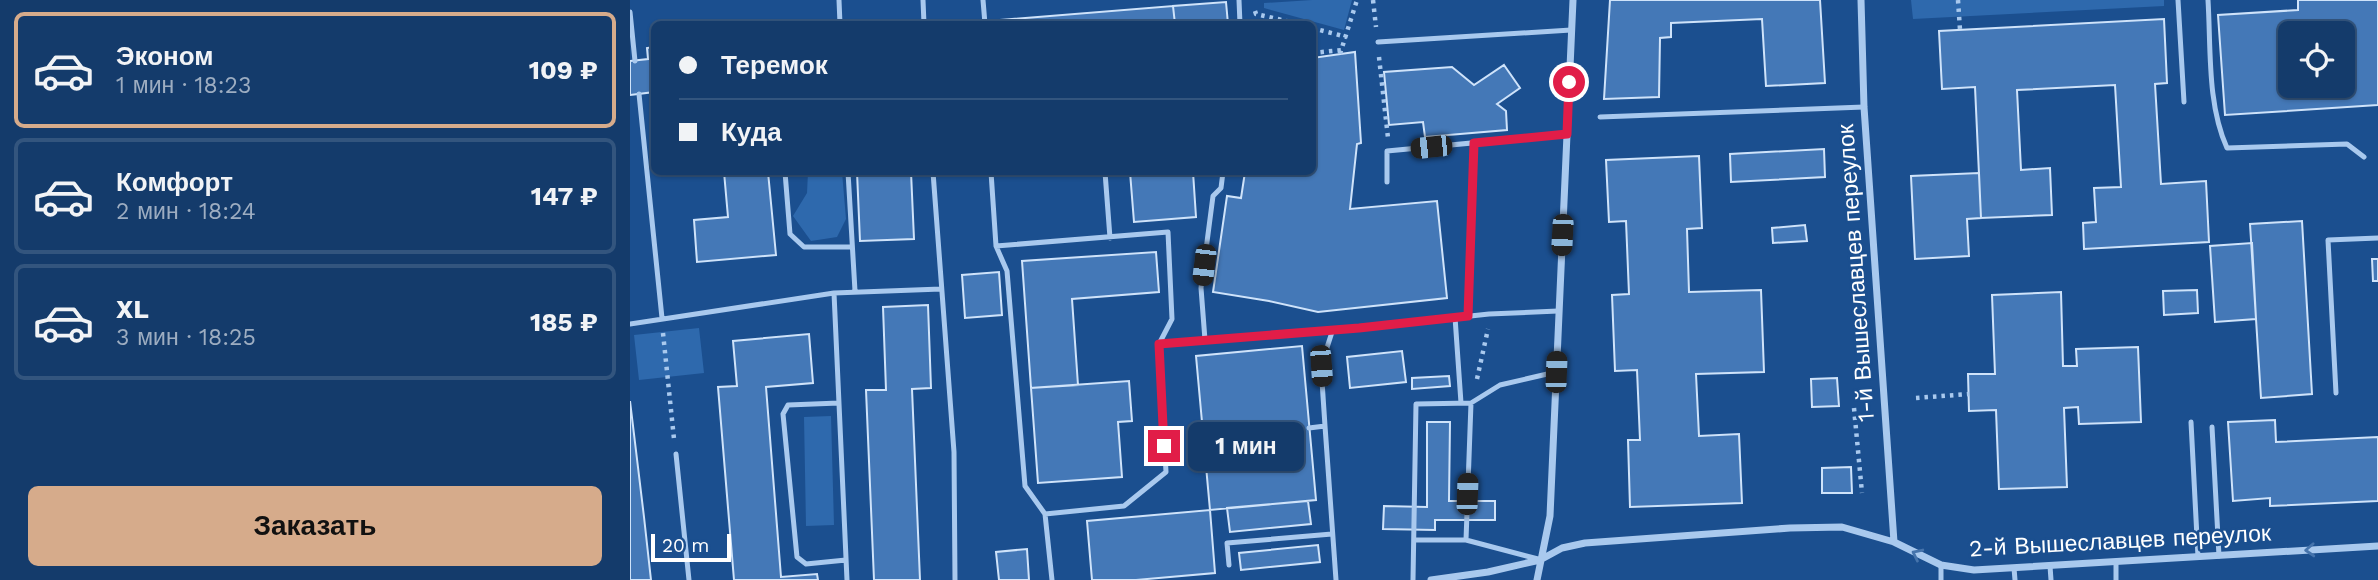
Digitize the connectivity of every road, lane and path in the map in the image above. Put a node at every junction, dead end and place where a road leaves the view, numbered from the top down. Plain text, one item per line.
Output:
1 (839, 0) edge
2 (923, 0) edge
3 (983, 0) edge
4 (1239, 0) edge
5 (1255, 0) edge
6 (1357, 0) edge
7 (1373, 0) edge
8 (1573, 0) edge
9 (1861, 0) edge
10 (1958, 0) edge
11 (2178, 0) edge
12 (2208, 0) edge
13 (630, 12) edge
14 (840, 21) edge
15 (924, 21) edge
16 (985, 21) edge
17 (1240, 21) edge
18 (1287, 21) edge
19 (1316, 29) edge
20 (1571, 30) junction
21 (1959, 30) dead end
22 (1347, 37) junction
23 (1378, 42) junction
24 (1316, 53) edge
25 (635, 61) dead end
26 (639, 94) dead end
27 (2184, 102) dead end
28 (1864, 107) junction
29 (1600, 117) dead end
30 (1567, 134) junction
31 (1474, 143) junction
32 (1387, 151) junction
33 (2364, 157) dead end
34 (785, 175) edge
35 (848, 175) edge
36 (933, 175) edge
37 (991, 175) edge
38 (1105, 175) edge
39 (1223, 175) edge
40 (1387, 182) dead end
41 (1110, 238) junction
42 (2378, 238) edge
43 (996, 246) junction
44 (852, 247) junction
45 (941, 289) junction
46 (855, 290) junction
47 (834, 293) junction
48 (1558, 310) junction
49 (1489, 314) junction
50 (1468, 316) junction
51 (1455, 317) junction
52 (662, 318) junction
53 (630, 324) edge
54 (1333, 329) junction
55 (1205, 340) junction
56 (1159, 344) junction
57 (1556, 372) junction
58 (2336, 393) dead end
59 (1969, 394) dead end
60 (1916, 398) dead end
61 (839, 403) junction
62 (1461, 403) junction
63 (1471, 403) junction
64 (1854, 408) dead end
65 (2191, 422) dead end
66 (1325, 426) junction
67 (2212, 427) dead end
68 (1309, 428) dead end
69 (676, 454) joint
70 (1863, 493) dead end
71 (1045, 514) junction
72 (1332, 534) junction
73 (1414, 540) junction
74 (1466, 540) junction
75 (1894, 542) junction
76 (2378, 546) edge
77 (2219, 556) junction
78 (2198, 557) junction
79 (1540, 559) junction
80 (846, 560) junction
81 (2116, 562) junction
82 (1229, 565) dead end
83 (1941, 565) junction
84 (2050, 566) junction
85 (2014, 568) junction
86 (689, 580) edge
87 (847, 580) edge
88 (955, 580) edge
89 (1052, 580) edge
90 (1336, 580) edge
91 (1413, 580) edge
92 (1431, 580) edge
93 (1537, 580) edge
94 (1941, 580) edge
95 (2015, 580) edge
96 (2051, 580) edge
97 (2116, 580) edge

1 - 14 lane
2 - 15 lane
3 - 16 lane
4 - 17 lane
5 - 18 path
6 - 22 path
7 - 23 path
8 - 20 street
9 - 28 street, 1-й Вышеславцев переулок
10 - 21 path
11 - 27 lane
12 - 33 lane
13 - 25 lane
19 - 22 path
20 - 23 lane
20 - 30 street
22 - 24 path
23 - 32 path
26 - 52 lane
28 - 29 lane
28 - 75 street, 1-й Вышеславцев переулок
30 - 31 lane
30 - 48 street
31 - 32 lane
31 - 50 lane
32 - 40 lane
34 - 44 lane
35 - 44 lane
36 - 45 lane
37 - 43 lane
38 - 41 lane
39 - 55 lane
41 - 43 lane
41 - 56 lane
42 - 58 lane
43 - 71 lane
44 - 46 lane
45 - 46 lane
45 - 88 lane
46 - 47 lane
47 - 52 lane
47 - 61 lane
48 - 49 lane
48 - 57 street
49 - 50 lane
49 - 63 path
50 - 51 lane
51 - 54 lane
51 - 62 lane
52 - 53 lane
52 - 69 path
54 - 55 lane
54 - 66 lane
55 - 56 lane
56 - 71 lane
57 - 63 lane
57 - 79 street
59 - 60 path
61 - 80 lane
61 - 80 lane
62 - 63 lane
62 - 73 lane
63 - 74 lane
64 - 70 path
65 - 78 lane
66 - 68 lane
66 - 72 lane
67 - 77 lane
69 - 86 lane
71 - 89 lane
72 - 82 lane
72 - 90 lane
73 - 74 lane
73 - 91 lane
74 - 79 lane
75 - 79 street, 2-й Вышеславцев переулок
83 -> 75 street, 2-й Вышеславцев переулок
76 -> 77 street, 2-й Вышеславцев переулок
77 - 78 street, 2-й Вышеславцев переулок
78 - 81 street, 2-й Вышеславцев переулок
79 - 92 street, 2-й Вышеславцев переулок
79 - 93 street
80 - 87 lane
81 - 84 street, 2-й Вышеславцев переулок
81 - 97 lane
83 - 85 street, 2-й Вышеславцев переулок
83 - 94 lane
84 - 85 street, 2-й Вышеславцев переулок
84 - 96 lane
85 - 95 lane

